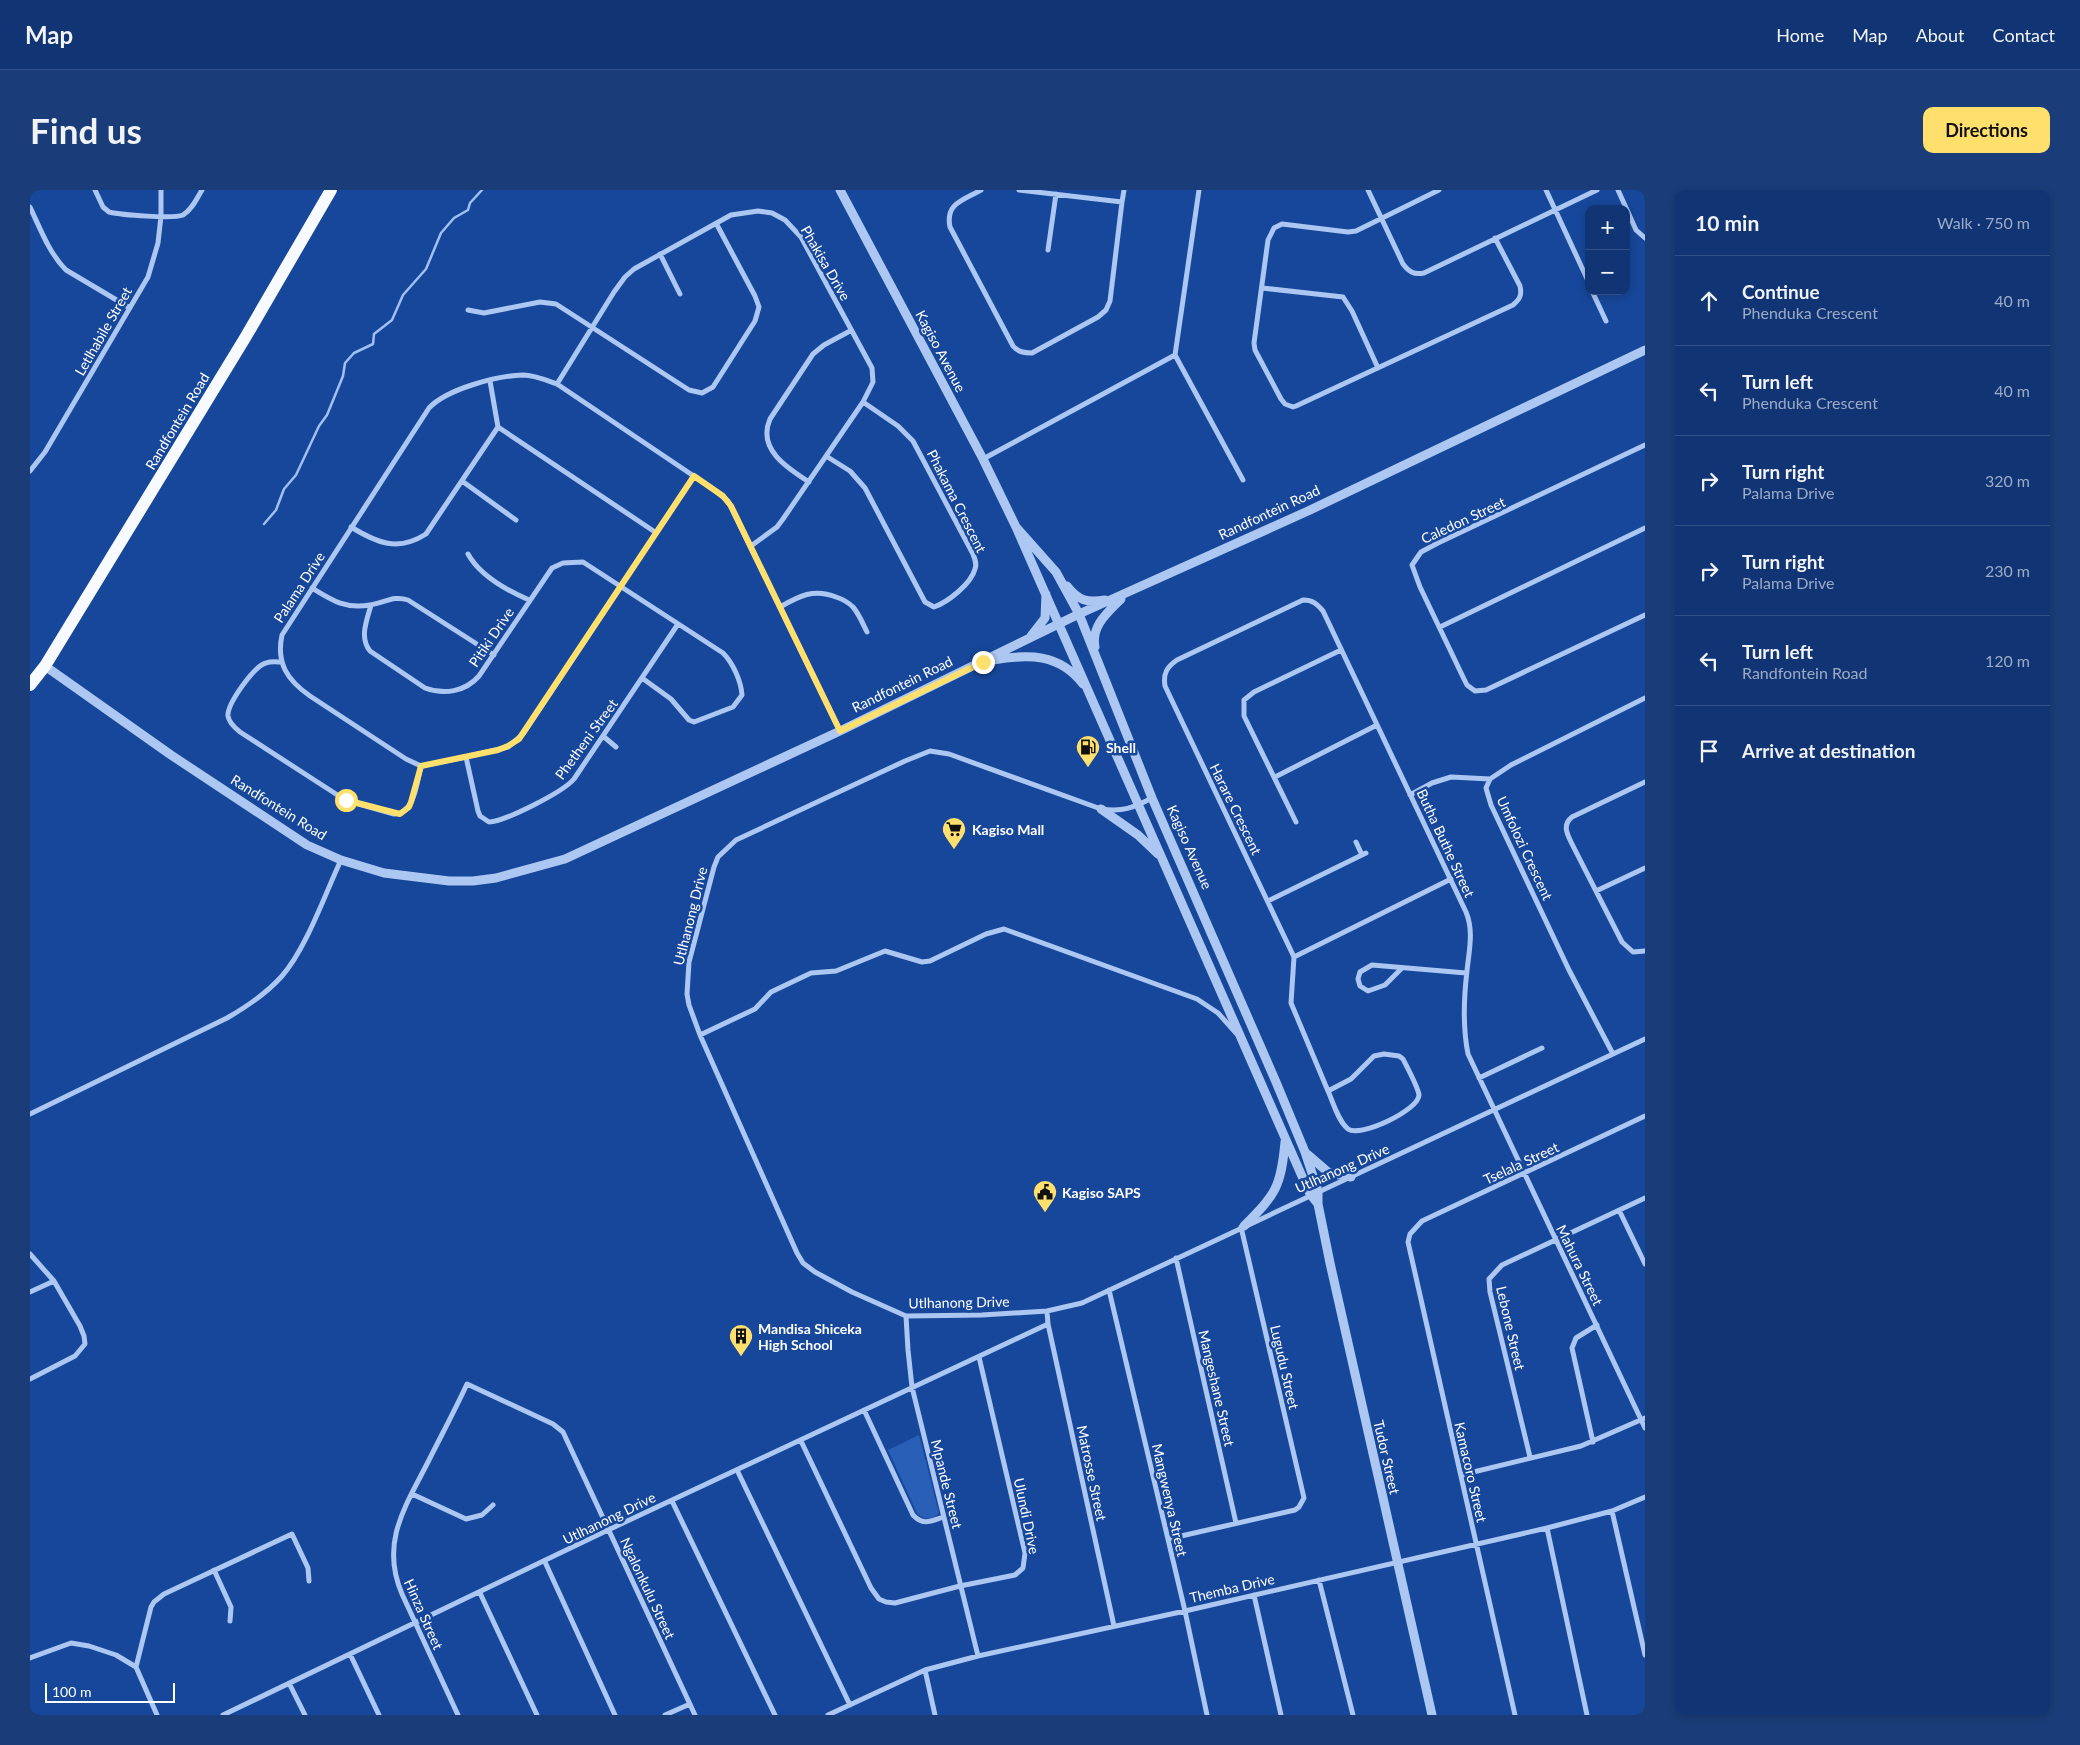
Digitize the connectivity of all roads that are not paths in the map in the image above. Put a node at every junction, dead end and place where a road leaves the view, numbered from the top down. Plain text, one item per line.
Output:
1 (95, 190) edge
2 (161, 190) edge
3 (202, 190) edge
4 (331, 190) edge
5 (840, 190) edge
6 (981, 190) edge
7 (1019, 190) edge
8 (1124, 190) edge
9 (1199, 190) edge
10 (1368, 190) edge
11 (1440, 190) edge
12 (1546, 190) edge
13 (1597, 190) edge
14 (1618, 190) edge
15 (1056, 194) junction
16 (1122, 202) junction
17 (30, 207) edge
18 (1554, 210) junction
19 (161, 216) junction
20 (1382, 219) junction
21 (716, 223) junction
22 (1495, 238) junction
23 (1645, 238) edge
24 (1048, 250) dead end
25 (660, 254) junction
26 (1585, 276) edge
27 (1262, 288) junction
28 (680, 294) dead end
29 (1594, 295) edge
30 (130, 308) junction
31 (468, 310) dead end
32 (1606, 321) dead end
33 (593, 326) junction
34 (850, 331) junction
35 (1645, 350) edge
36 (1175, 355) junction
37 (1378, 368) junction
38 (490, 381) junction
39 (556, 384) junction
40 (863, 402) junction
41 (498, 427) junction
42 (1645, 445) edge
43 (826, 456) junction
44 (982, 459) junction
45 (30, 470) edge
46 (694, 476) junction
47 (1243, 480) dead end
48 (462, 482) junction
49 (809, 482) junction
50 (516, 520) dead end
51 (351, 527) junction
52 (1016, 527) junction
53 (1645, 528) edge
54 (655, 532) junction
55 (751, 546) junction
56 (468, 554) dead end
57 (1056, 572) junction
58 (621, 586) junction
59 (312, 588) junction
60 (1046, 590) junction
61 (1124, 595) junction
62 (529, 600) junction
63 (371, 605) junction
64 (780, 607) junction
65 (1079, 614) junction
66 (1645, 614) edge
67 (678, 624) junction
68 (1060, 624) junction
69 (1440, 627) junction
70 (867, 632) dead end
71 (1030, 638) junction
72 (1342, 650) junction
73 (494, 655) junction
74 (1098, 660) junction
75 (282, 662) junction
76 (983, 662) junction
77 (44, 666) junction
78 (1166, 670) joint
79 (642, 678) junction
80 (30, 685) edge
81 (1091, 695) junction
82 (1645, 698) edge
83 (1377, 726) junction
84 (840, 731) junction
85 (603, 736) junction
86 (616, 746) dead end
87 (466, 757) junction
88 (421, 766) junction
89 (1275, 777) junction
90 (1490, 779) junction
91 (1645, 782) edge
92 (1410, 795) junction
93 (1152, 798) junction
94 (1139, 805) junction
95 (1101, 810) junction
96 (1296, 822) dead end
97 (1356, 842) dead end
98 (341, 860) junction
99 (1163, 860) junction
100 (1645, 868) edge
101 (1451, 879) junction
102 (1596, 891) junction
103 (1268, 901) junction
104 (1645, 950) edge
105 (1294, 956) junction
106 (1402, 968) junction
107 (1466, 973) junction
108 (700, 1035) junction
109 (1645, 1039) edge
110 (1244, 1043) junction
111 (1542, 1048) dead end
112 (1613, 1054) junction
113 (1479, 1078) junction
114 (1328, 1091) junction
115 (1494, 1111) junction
116 (30, 1114) edge
117 (1645, 1116) edge
118 (1285, 1138) junction
119 (1305, 1152) junction
120 (1525, 1174) junction
121 (1351, 1177) junction
122 (1314, 1193) junction
123 (1645, 1198) edge
124 (1619, 1210) junction
125 (1243, 1227) junction
126 (1410, 1234) joint
127 (1555, 1240) junction
128 (30, 1254) edge
129 (1176, 1258) junction
130 (1645, 1264) edge
131 (54, 1281) junction
132 (1109, 1290) junction
133 (30, 1292) edge
134 (1047, 1311) junction
135 (906, 1316) junction
136 (1048, 1324) junction
137 (1597, 1325) junction
138 (979, 1357) junction
139 (30, 1379) edge
140 (467, 1384) joint
141 (912, 1386) junction
142 (864, 1410) junction
143 (1643, 1418) edge
144 (1645, 1428) edge
145 (801, 1441) junction
146 (1593, 1442) junction
147 (1530, 1457) junction
148 (737, 1470) junction
149 (1461, 1475) junction
150 (412, 1494) junction
151 (1645, 1496) edge
152 (672, 1501) junction
153 (493, 1505) dead end
154 (1612, 1511) junction
155 (943, 1517) junction
156 (1236, 1523) junction
157 (1547, 1528) junction
158 (608, 1530) junction
159 (1168, 1539) junction
160 (1476, 1544) junction
161 (545, 1562) junction
162 (1397, 1562) junction
163 (214, 1570) junction
164 (1319, 1580) junction
165 (309, 1581) dead end
166 (960, 1586) junction
167 (480, 1593) junction
168 (1254, 1595) junction
169 (1185, 1611) junction
170 (230, 1621) dead end
171 (414, 1623) junction
172 (1114, 1626) junction
173 (350, 1654) junction
174 (1645, 1655) edge
175 (978, 1656) junction
176 (30, 1658) edge
177 (136, 1667) junction
178 (925, 1670) junction
179 (289, 1683) junction
180 (690, 1704) junction
181 (850, 1704) junction
182 (226, 1714) edge
183 (157, 1715) edge
184 (304, 1715) edge
185 (379, 1715) edge
186 (458, 1715) edge
187 (537, 1715) edge
188 (615, 1715) edge
189 (665, 1715) edge
190 (695, 1715) edge
191 (775, 1715) edge
192 (828, 1715) edge
193 (934, 1715) edge
194 (1206, 1715) edge
195 (1281, 1715) edge
196 (1353, 1715) edge
197 (1432, 1715) edge
198 (1515, 1715) edge
199 (1588, 1715) edge

1 - 19 street
2 - 19 street, Letlhabile Street
3 - 19 street
4 - 77 main road, Randfontein Road
5 - 44 street, Kagiso Avenue
6 - 16 street
7 - 15 street
8 - 16 street
9 - 36 street
10 - 20 street
11 - 20 street
12 - 18 street
13 - 18 street
14 - 23 street
15 - 16 street
15 - 24 street
17 - 30 street
18 - 22 street
18 - 26 street
19 - 30 street, Letlhabile Street
20 - 22 street
20 - 27 street
21 - 25 street, Phakisa Drive
21 - 33 street
21 - 34 street, Phakisa Drive
22 - 37 street
25 - 28 street
25 - 33 street, Phakisa Drive
27 - 37 street
27 - 37 street
29 - 32 street
30 - 45 street, Letlhabile Street
31 - 33 street
33 - 39 street, Phakisa Drive
34 - 40 street, Phakisa Drive
34 - 49 street
35 - 61 street, Randfontein Road
36 - 44 street
36 - 47 street
38 - 39 street, Palama Drive
38 - 41 street
38 - 51 street, Palama Drive
39 - 46 street, Palama Drive
40 - 43 street, Phakisa Drive
40 - 43 street, Phakama Crescent
41 - 48 street
41 - 54 street
42 - 69 street, Caledon Street
43 - 49 street, Phakisa Drive
44 - 52 street, Kagiso Avenue
46 - 54 street
46 - 55 street, Palama Drive
48 - 50 street
48 - 51 street
49 - 55 street, Phakisa Drive
51 - 59 street, Palama Drive
52 - 57 street, Kagiso Avenue
52 - 60 street, Kagiso Avenue
53 - 69 street
54 - 58 street
55 - 64 street, Palama Drive
56 - 62 street
57 - 61 street
57 - 65 street, Kagiso Avenue
58 - 62 street, Pitiki Drive
58 - 67 street
58 - 87 street
59 - 63 street
59 - 75 street, Palama Drive
60 - 68 street, Kagiso Avenue
60 - 71 street
61 - 65 street, Randfontein Road
61 - 74 street
62 - 73 street, Pitiki Drive
63 - 73 street
63 - 73 street, Pitiki Drive
64 - 70 street
64 - 84 street, Palama Drive
65 - 68 street, Randfontein Road
65 - 74 street, Kagiso Avenue
66 - 69 street, Caledon Street
67 - 79 street, Phetheni Street
67 - 79 street
68 - 71 street, Randfontein Road
68 - 81 street, Kagiso Avenue
71 - 76 street, Randfontein Road
72 - 78 street, Butha Buthe Street
72 - 83 street, Butha Buthe Street
72 - 89 street
74 - 93 street, Kagiso Avenue
75 - 88 street, Palama Drive
75 - 88 street
76 - 81 street
76 - 84 street, Randfontein Road
77 - 80 main road, Randfontein Road
77 - 98 street, Randfontein Road
78 - 103 street, Harare Crescent
79 - 85 street, Phetheni Street
81 - 94 street, Kagiso Avenue
82 - 90 street
83 - 89 street
83 - 92 street, Butha Buthe Street
84 - 98 street, Randfontein Road
85 - 86 street
85 - 87 street, Phetheni Street
87 - 88 street
89 - 96 street
90 - 92 street
90 - 112 street, Umfolozi Crescent
91 - 102 street
92 - 101 street, Butha Buthe Street
93 - 94 street, Utlhanong Drive
93 - 119 street, Kagiso Avenue
94 - 95 street, Utlhanong Drive
94 - 99 street, Kagiso Avenue
95 - 99 street
95 - 108 street, Utlhanong Drive
97 - 103 street
98 - 116 street
99 - 110 street, Kagiso Avenue
100 - 102 street
101 - 105 street
101 - 107 street, Butha Buthe Street
102 - 104 street
103 - 105 street, Harare Crescent
105 - 114 street
106 - 106 street
106 - 107 street
107 - 113 street, Butha Buthe Street
108 - 110 street
108 - 135 street, Utlhanong Drive
109 - 112 street, Utlhanong Drive
110 - 118 street, Kagiso Avenue
111 - 113 street
112 - 115 street, Utlhanong Drive
113 - 115 street, Butha Buthe Street
114 - 114 street
115 - 120 street, Mahura Street
115 - 121 street, Utlhanong Drive
117 - 120 street, Tselala Street
118 - 122 street, Kagiso Avenue
118 - 125 street
119 - 121 street
119 - 122 street, Kagiso Avenue
120 - 126 street, Tselala Street
120 - 127 street, Mahura Street
121 - 122 street, Utlhanong Drive
122 - 125 street, Utlhanong Drive
122 - 162 street, Tudor Street
123 - 124 street
124 - 127 street
124 - 130 street
125 - 129 street, Utlhanong Drive
125 - 156 street, Lugudu Street
126 - 149 street, Kamacoro Street
127 - 137 street, Mahura Street
127 - 147 street, Lebone Street
128 - 131 street
129 - 132 street, Utlhanong Drive
129 - 156 street, Mangeshane Street
131 - 133 street
131 - 139 street
132 - 134 street, Utlhanong Drive
132 - 159 street, Mangwenya Street
134 - 135 street, Utlhanong Drive
134 - 136 street
135 - 141 street, Mpande Street
136 - 138 street, Utlhanong Drive
136 - 172 street, Matrosse Street
137 - 143 street, Mahura Street
137 - 146 street
138 - 141 street, Utlhanong Drive
138 - 166 street, Ulundi Drive
140 - 150 street, Hinza Street
140 - 158 street, Ngalonkulu Street
141 - 142 street, Utlhanong Drive
141 - 155 street, Mpande Street
142 - 145 street, Utlhanong Drive
142 - 155 street
143 - 144 street, Mahura Street
143 - 146 street
145 - 148 street, Utlhanong Drive
145 - 166 street, Ulundi Drive
146 - 147 street
147 - 149 street
148 - 152 street, Utlhanong Drive
148 - 181 street
149 - 160 street, Kamacoro Street
150 - 153 street
150 - 171 street, Hinza Street
151 - 154 street, Themba Drive
152 - 158 street, Utlhanong Drive
152 - 191 street
154 - 157 street, Themba Drive
154 - 174 street
155 - 166 street, Mpande Street
156 - 159 street
157 - 160 street, Themba Drive
157 - 199 street
158 - 161 street, Utlhanong Drive
158 - 180 street, Ngalonkulu Street
159 - 169 street, Mangwenya Street
160 - 162 street, Themba Drive
160 - 198 street, Kamacoro Street
161 - 167 street, Utlhanong Drive
161 - 188 street
162 - 164 street, Themba Drive
162 - 197 street, Tudor Street
163 - 165 street
163 - 170 street
163 - 177 street
164 - 168 street, Themba Drive
164 - 196 street
166 - 175 street, Mpande Street
167 - 171 street, Utlhanong Drive
167 - 187 street
168 - 169 street, Themba Drive
168 - 195 street
169 - 172 street, Themba Drive
169 - 194 street, Mangwenya Street
171 - 173 street, Utlhanong Drive
171 - 186 street, Hinza Street
172 - 175 street, Themba Drive
173 - 179 street, Utlhanong Drive
173 - 185 street
175 - 178 street, Themba Drive
176 - 177 street
177 - 183 street
178 - 181 street, Themba Drive
178 - 193 street
179 - 182 street, Utlhanong Drive
179 - 184 street
180 - 189 street
180 - 190 street, Ngalonkulu Street
181 - 192 street, Themba Drive

